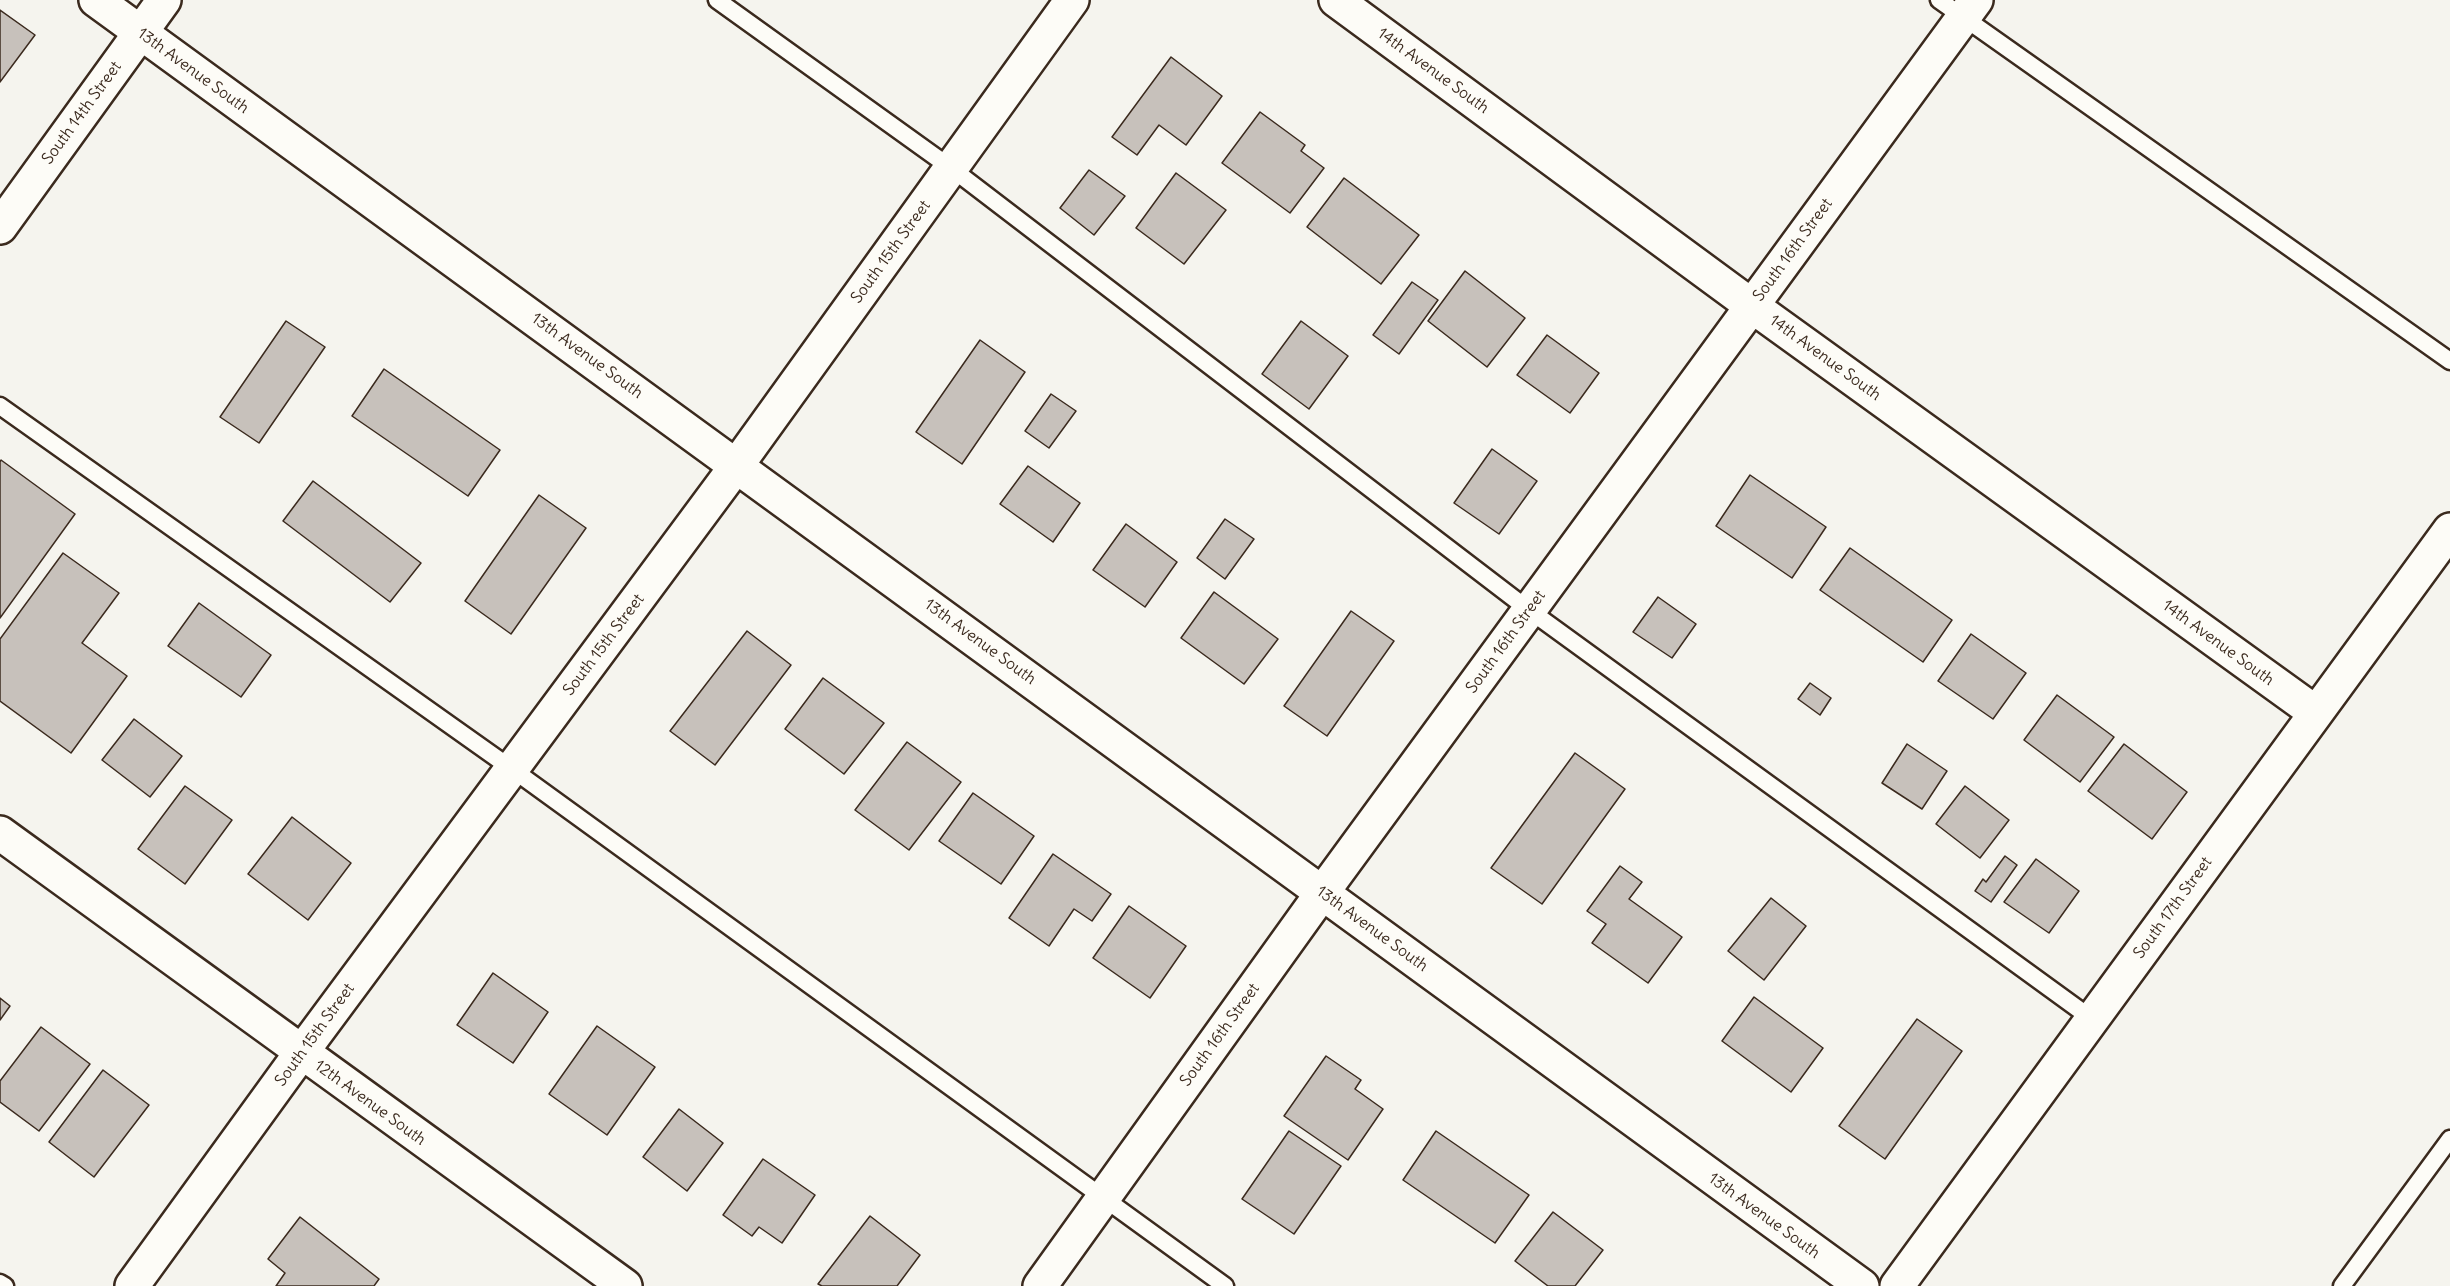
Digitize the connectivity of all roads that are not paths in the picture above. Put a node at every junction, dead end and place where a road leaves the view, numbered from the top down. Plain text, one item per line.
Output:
1 (96, 0) edge
2 (164, 0) edge
3 (717, 0) edge
4 (1072, 0) edge
5 (1336, 0) edge
6 (1959, 6) edge
7 (140, 32) junction
8 (951, 168) junction
9 (0, 227) edge
10 (1752, 306) junction
11 (2450, 361) edge
12 (0, 406) edge
13 (737, 465) junction
14 (2450, 530) edge
15 (1529, 610) junction
16 (2316, 713) junction
17 (512, 769) junction
18 (0, 833) edge
19 (1322, 893) junction
20 (2092, 1019) junction
21 (301, 1053) junction
22 (2450, 1138) edge
23 (1103, 1198) junction
24 (0, 1282) edge
25 (5, 1286) edge
26 (132, 1286) edge
27 (625, 1286) edge
28 (1040, 1286) edge
29 (1225, 1286) edge
30 (1862, 1286) edge
31 (1897, 1286) edge
32 (2342, 1286) edge

1 - 7 street, 13th Avenue South
2 - 7 street, South 14th Street
3 - 8 lane
4 - 8 street, South 15th Street
5 - 10 street, 14th Avenue South
6 - 10 street, South 16th Street
6 - 11 lane
7 - 9 street, South 14th Street
7 - 13 street, 13th Avenue South
8 - 13 street, South 15th Street
8 - 15 lane
10 - 15 street, South 16th Street
10 - 16 street, 14th Avenue South
12 - 17 lane
13 - 17 street, South 15th Street
13 - 19 street, 13th Avenue South
14 - 16 street, South 17th Street
15 - 19 street, South 16th Street
15 - 20 lane
16 - 20 street, South 17th Street
17 - 21 street, South 15th Street
17 - 23 lane
18 - 21 street, 12th Avenue South
19 - 23 street, South 16th Street
19 - 30 street, 13th Avenue South
20 - 31 street, South 17th Street
21 - 26 street, South 15th Street
21 - 27 street, 12th Avenue South
22 - 32 lane
23 - 28 street, South 16th Street
23 - 29 lane
24 - 25 lane

